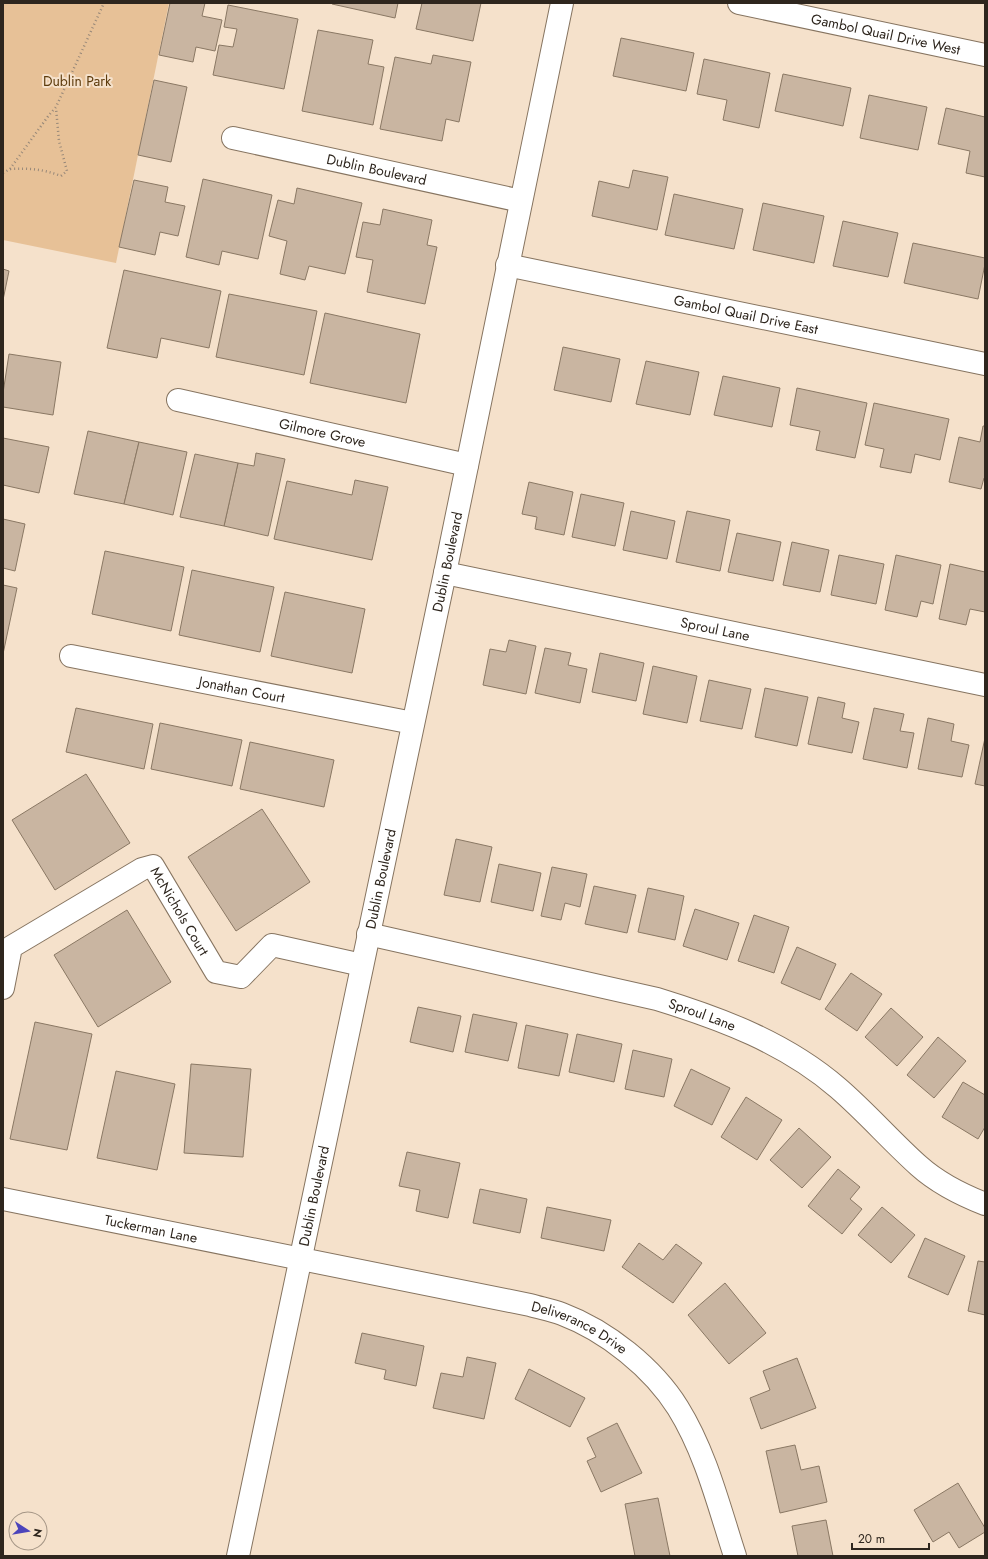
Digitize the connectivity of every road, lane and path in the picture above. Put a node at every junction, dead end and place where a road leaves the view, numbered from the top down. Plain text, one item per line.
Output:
1 (104, 3) edge
2 (562, 3) edge
3 (739, 3) edge
4 (985, 55) edge
5 (56, 107) junction
6 (232, 138) dead end
7 (10, 169) junction
8 (3, 173) edge
9 (521, 201) junction
10 (507, 265) junction
11 (985, 364) edge
12 (178, 400) dead end
13 (467, 465) junction
14 (445, 573) junction
15 (71, 656) dead end
16 (985, 685) edge
17 (413, 723) junction
18 (368, 934) junction
19 (362, 965) junction
20 (3, 988) edge
21 (3, 1199) edge
22 (985, 1204) edge
23 (299, 1259) junction
24 (238, 1556) edge
25 (735, 1556) edge

1 - 5 path
2 - 9 street, Dublin Boulevard
3 - 4 street, Gambol Quail Drive West
5 - 7 path
5 - 7 path
6 - 9 street, Dublin Boulevard
7 - 8 path
9 - 10 street, Dublin Boulevard
10 - 11 street, Gambol Quail Drive East
10 - 13 street, Dublin Boulevard
12 - 13 street, Gilmore Grove
13 - 14 street, Dublin Boulevard
14 - 16 street, Sproul Lane
14 - 17 street, Dublin Boulevard
15 - 17 street, Jonathan Court
17 - 18 street, Dublin Boulevard
18 - 19 street, Dublin Boulevard
18 - 22 street, Sproul Lane
19 - 20 street, McNichols Court
19 - 23 street, Dublin Boulevard
21 - 23 street, Tuckerman Lane
23 - 24 street, Dublin Boulevard
23 - 25 street, Deliverance Drive

